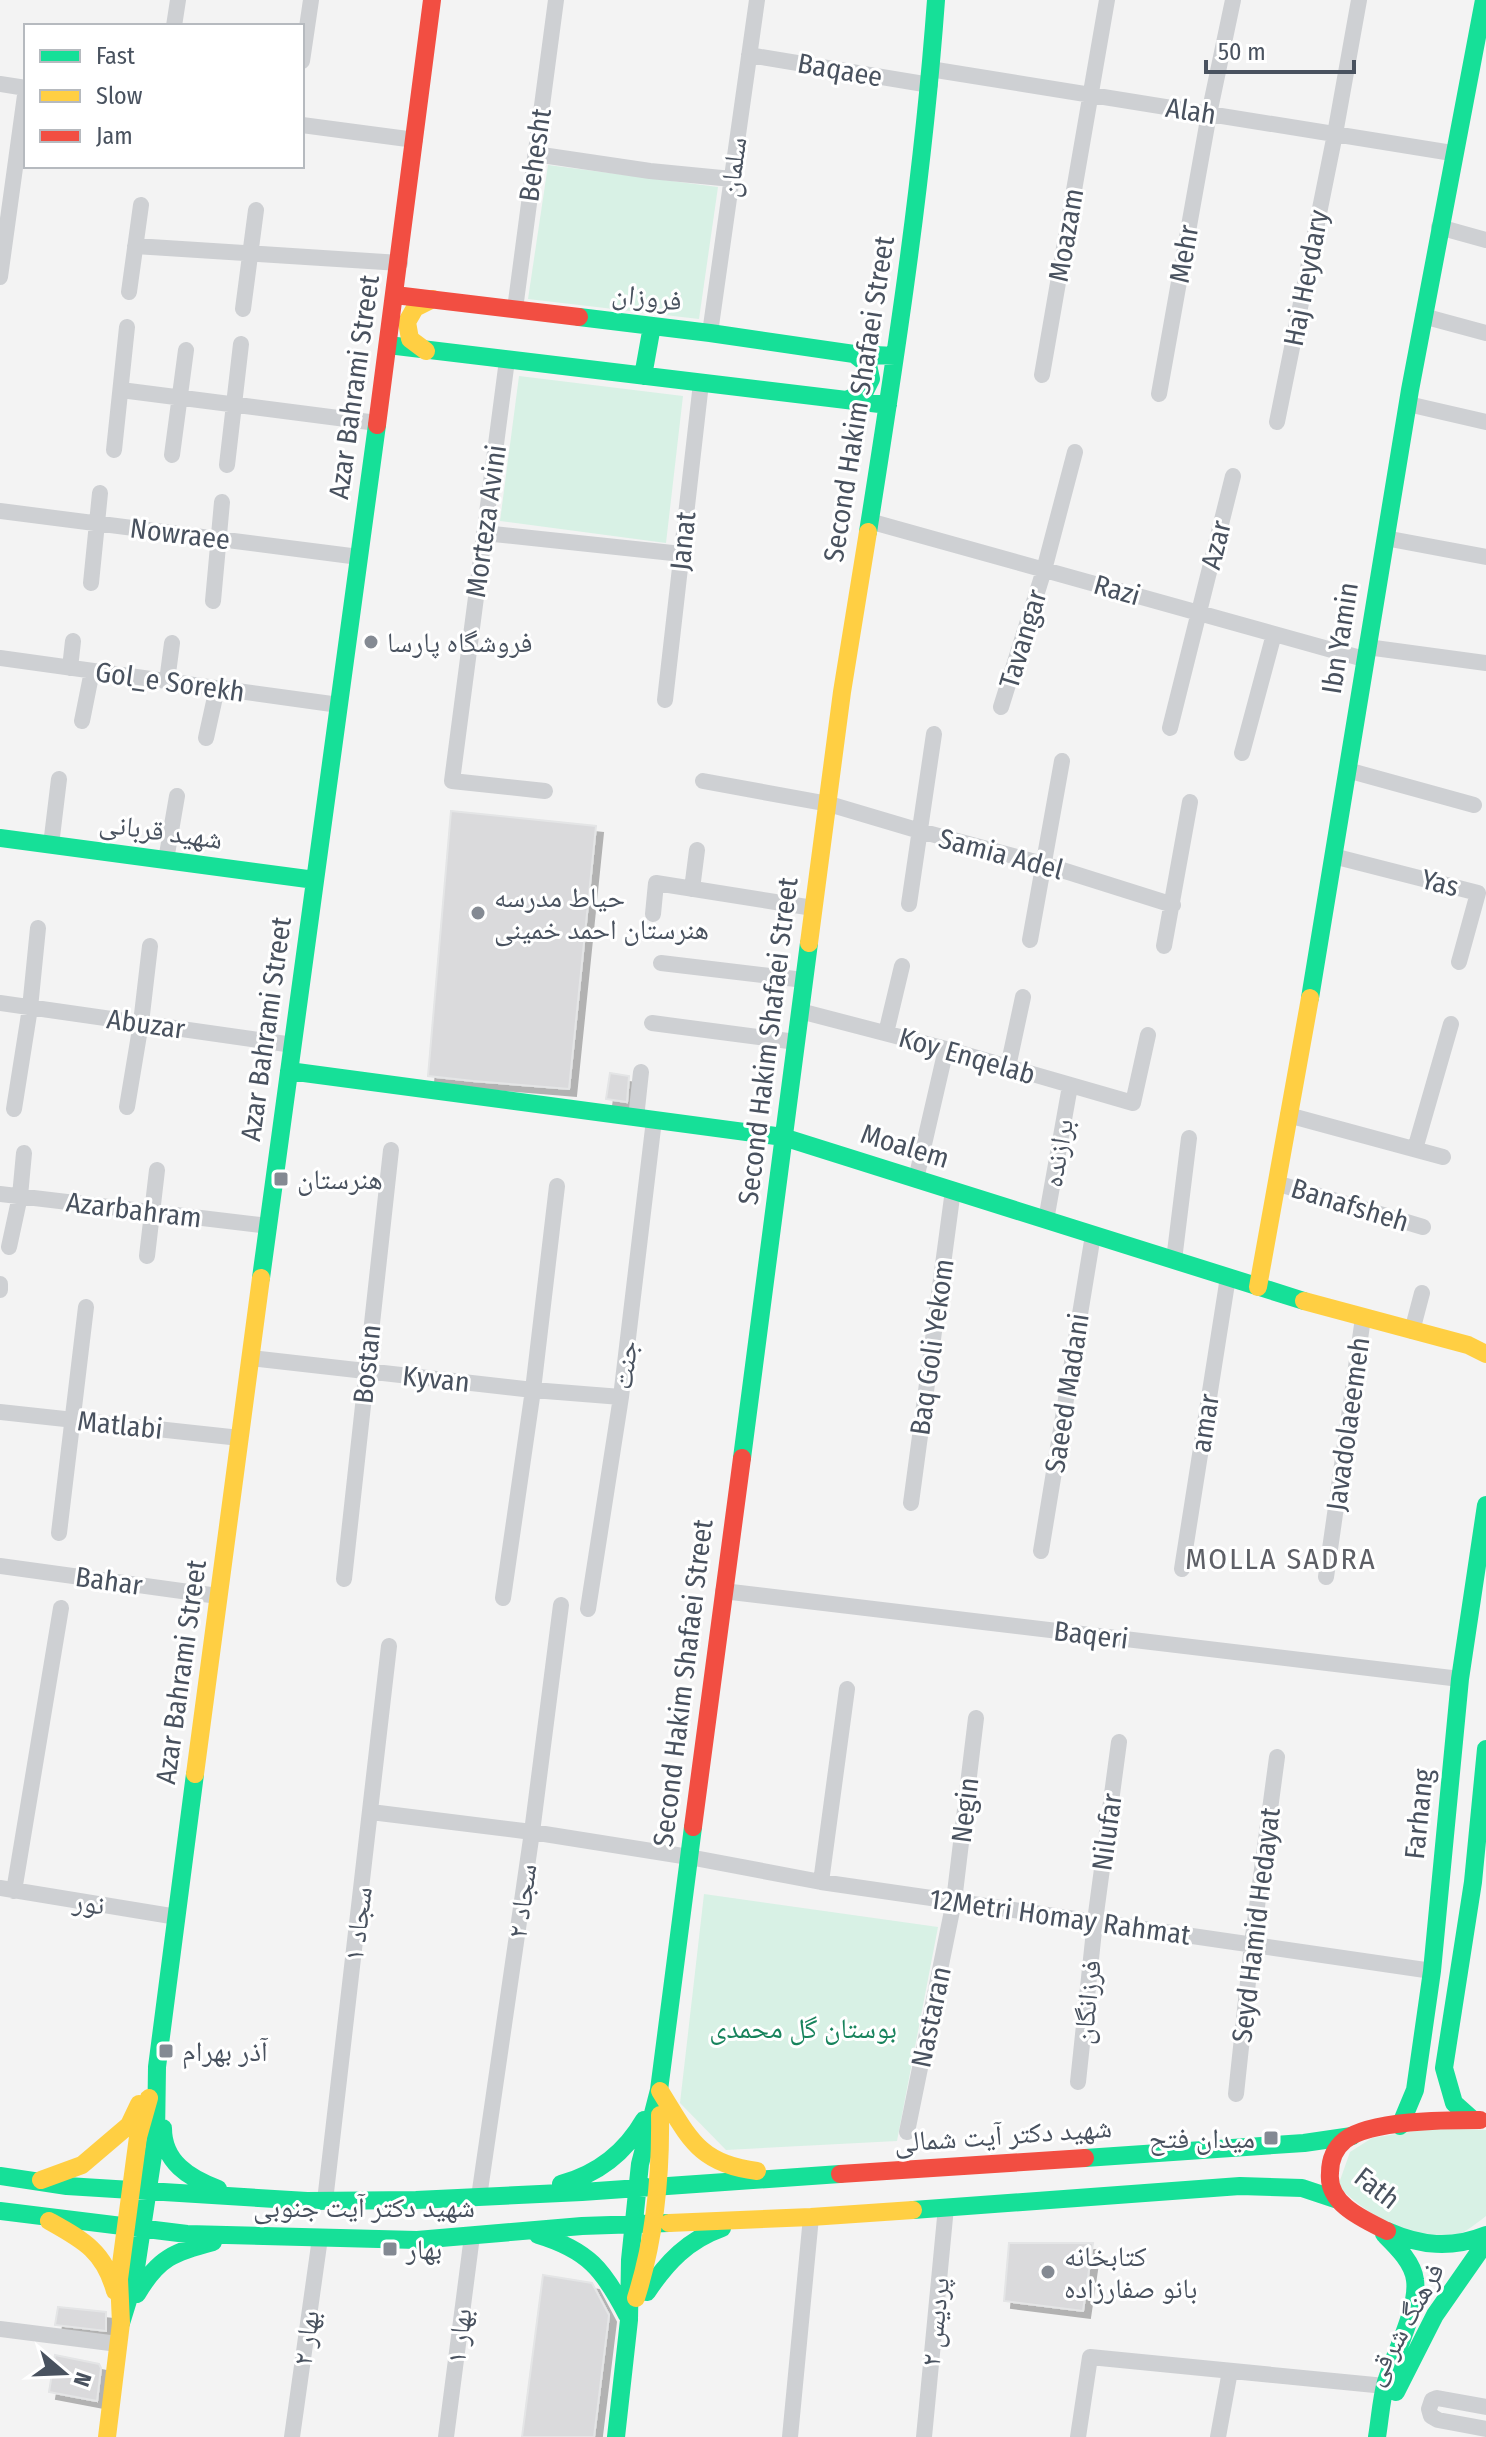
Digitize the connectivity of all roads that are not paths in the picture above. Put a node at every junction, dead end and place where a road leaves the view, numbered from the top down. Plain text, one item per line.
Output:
1 (178, 0) edge
2 (311, 0) edge
3 (432, 0) edge
4 (556, 0) edge
5 (757, 0) edge
6 (936, 0) edge
7 (1107, 0) edge
8 (1233, 0) edge
9 (1359, 0) edge
10 (1484, 0) edge
11 (174, 24) edge
12 (1481, 40) edge
13 (304, 47) edge
14 (749, 55) junction
15 (930, 77) junction
16 (0, 84) edge
17 (24, 88) edge
18 (1090, 95) junction
19 (24, 103) edge
20 (1209, 114) junction
21 (304, 125) edge
22 (1335, 134) junction
23 (415, 140) junction
24 (1452, 153) junction
25 (535, 154) junction
26 (732, 179) junction
27 (141, 205) dead end
28 (256, 210) dead end
29 (1439, 227) junction
30 (1486, 240) edge
31 (135, 246) junction
32 (250, 253) junction
33 (400, 263) junction
34 (0, 277) edge
35 (129, 292) dead end
36 (395, 295) junction
37 (433, 299) junction
38 (243, 309) dead end
39 (515, 309) junction
40 (1423, 316) junction
41 (652, 326) junction
42 (127, 327) dead end
43 (710, 333) junction
44 (1486, 333) edge
45 (241, 344) dead end
46 (388, 345) junction
47 (186, 350) dead end
48 (427, 351) junction
49 (854, 354) junction
50 (895, 356) junction
51 (507, 360) junction
52 (1042, 375) dead end
53 (643, 376) junction
54 (701, 383) junction
55 (121, 390) junction
56 (1159, 394) dead end
57 (179, 398) junction
58 (849, 399) junction
59 (234, 404) junction
60 (1408, 404) junction
61 (888, 405) junction
62 (1277, 422) dead end
63 (1486, 422) edge
64 (377, 423) junction
65 (114, 450) dead end
66 (1075, 452) dead end
67 (172, 455) dead end
68 (227, 465) dead end
69 (1233, 476) dead end
70 (100, 493) dead end
71 (222, 502) dead end
72 (0, 511) edge
73 (869, 521) junction
74 (97, 523) junction
75 (484, 533) junction
76 (1385, 538) junction
77 (219, 539) junction
78 (682, 554) junction
79 (359, 557) junction
80 (1486, 557) edge
81 (1044, 570) junction
82 (91, 583) dead end
83 (213, 601) dead end
84 (1200, 613) junction
85 (1274, 634) junction
86 (73, 641) dead end
87 (172, 643) dead end
88 (1366, 653) junction
89 (0, 658) edge
90 (1486, 663) edge
91 (70, 668) junction
92 (92, 671) junction
93 (167, 681) junction
94 (217, 688) junction
95 (665, 700) dead end
96 (339, 705) junction
97 (1001, 707) dead end
98 (82, 721) dead end
99 (1170, 728) dead end
100 (934, 734) dead end
101 (206, 738) dead end
102 (1242, 753) dead end
103 (1062, 761) dead end
104 (1347, 770) junction
105 (59, 779) dead end
106 (703, 781) dead end
107 (545, 791) dead end
108 (177, 796) dead end
109 (1190, 802) dead end
110 (829, 804) junction
111 (1474, 805) dead end
112 (920, 831) junction
113 (0, 838) edge
114 (51, 845) junction
115 (697, 850) dead end
116 (1333, 856) junction
117 (166, 860) junction
118 (1043, 864) junction
119 (315, 880) junction
120 (692, 889) junction
121 (909, 904) dead end
122 (1173, 905) junction
123 (813, 908) junction
124 (653, 914) dead end
125 (38, 928) dead end
126 (1030, 940) dead end
127 (150, 946) dead end
128 (1164, 946) dead end
129 (1459, 962) dead end
130 (661, 963) dead end
131 (902, 966) dead end
132 (804, 980) junction
133 (1023, 997) dead end
134 (0, 1003) edge
135 (30, 1008) junction
136 (800, 1011) junction
137 (141, 1023) junction
138 (652, 1023) dead end
139 (1451, 1024) dead end
140 (886, 1033) junction
141 (1148, 1035) dead end
142 (796, 1042) junction
143 (293, 1045) junction
144 (946, 1049) junction
145 (1008, 1067) junction
146 (289, 1071) junction
147 (641, 1072) dead end
148 (1070, 1086) junction
149 (127, 1107) dead end
150 (14, 1109) dead end
151 (1288, 1115) junction
152 (645, 1119) junction
153 (783, 1137) junction
154 (1189, 1138) dead end
155 (1415, 1149) junction
156 (391, 1150) dead end
157 (24, 1153) dead end
158 (1443, 1157) dead end
159 (157, 1170) dead end
160 (916, 1179) junction
161 (1276, 1183) junction
162 (557, 1186) dead end
163 (953, 1190) junction
164 (0, 1194) edge
165 (20, 1196) junction
166 (153, 1212) junction
167 (1046, 1220) junction
168 (269, 1226) junction
169 (1423, 1227) dead end
170 (1093, 1235) junction
171 (9, 1247) dead end
172 (147, 1256) dead end
173 (1174, 1260) junction
174 (1228, 1277) junction
175 (0, 1284) edge
176 (1258, 1287) junction
177 (0, 1290) edge
178 (1422, 1293) dead end
179 (86, 1307) dead end
180 (1363, 1318) junction
181 (1412, 1331) junction
182 (1486, 1354) edge
183 (251, 1358) junction
184 (366, 1371) junction
185 (533, 1390) junction
186 (621, 1397) junction
187 (0, 1412) edge
188 (73, 1419) junction
189 (240, 1438) junction
190 (911, 1503) dead end
191 (1486, 1505) edge
192 (59, 1533) dead end
193 (1041, 1551) dead end
194 (0, 1566) edge
195 (1182, 1569) dead end
196 (1326, 1577) dead end
197 (344, 1579) dead end
198 (723, 1591) junction
199 (218, 1596) junction
200 (503, 1598) dead end
201 (561, 1605) dead end
202 (61, 1608) dead end
203 (588, 1609) dead end
204 (389, 1646) dead end
205 (1460, 1679) junction
206 (847, 1689) dead end
207 (976, 1718) dead end
208 (1119, 1742) dead end
209 (1486, 1749) edge
210 (1277, 1757) dead end
211 (371, 1812) junction
212 (532, 1832) junction
213 (689, 1857) junction
214 (821, 1882) junction
215 (7, 1890) edge
216 (954, 1901) junction
217 (177, 1917) junction
218 (1095, 1921) junction
219 (1252, 1944) junction
220 (1432, 1971) junction
221 (157, 2067) junction
222 (1078, 2082) dead end
223 (659, 2090) junction
224 (1236, 2094) dead end
225 (1480, 2120) edge
226 (1400, 2126) junction
227 (907, 2132) dead end
228 (1352, 2136) junction
229 (0, 2176) edge
230 (810, 2176) junction
231 (36, 2182) junction
232 (658, 2187) junction
233 (638, 2188) junction
234 (139, 2190) junction
235 (237, 2196) junction
236 (488, 2197) junction
237 (1338, 2200) junction
238 (325, 2201) junction
239 (946, 2207) junction
240 (0, 2211) edge
241 (41, 2216) junction
242 (811, 2217) junction
243 (750, 2220) junction
244 (634, 2224) junction
245 (653, 2224) junction
246 (134, 2228) junction
247 (1377, 2228) junction
248 (524, 2231) junction
249 (1486, 2235) edge
250 (233, 2236) junction
251 (472, 2236) junction
252 (320, 2238) junction
253 (1486, 2242) edge
254 (629, 2320) junction
255 (121, 2323) junction
256 (0, 2329) edge
257 (118, 2344) junction
258 (1230, 2371) junction
259 (1385, 2386) junction
260 (1486, 2407) edge
261 (1486, 2429) edge
262 (107, 2437) edge
263 (292, 2437) edge
264 (446, 2437) edge
265 (616, 2437) edge
266 (790, 2437) edge
267 (924, 2437) edge
268 (1078, 2437) edge
269 (1218, 2437) edge
270 (1377, 2437) edge

1 - 11 street
2 - 13 street
3 - 23 street, Azar Bahrami Street
4 - 25 street, Behesht
5 - 14 street, سلمان
6 - 15 street, Second Hakim Shafaei Street
7 - 18 street, Moazam
8 - 20 street, Mehr
9 - 22 street, Haj Heydary
10 - 12 street, Ibn Yamin
12 - 24 street, Ibn Yamin
14 - 15 street, Baqaee
14 - 26 street, سلمان
15 - 18 street, Alah
15 - 50 street, Second Hakim Shafaei Street
16 - 17 street
18 - 20 street, Alah
18 - 52 street, Moazam
19 - 34 street
20 - 22 street, Alah
20 - 56 street, Mehr
21 - 23 street
22 - 24 street, Alah
22 - 62 street, Haj Heydary
23 - 33 street, Azar Bahrami Street
24 - 29 street, Ibn Yamin
25 - 26 street
25 - 39 street, Behesht
26 - 43 street, سلمان
27 - 31 street
28 - 32 street
29 - 30 street
29 - 40 street, Ibn Yamin
31 - 32 street
31 - 35 street
32 - 33 street
32 - 38 street
33 - 36 street, Azar Bahrami Street
36 - 37 street, فروزان
36 - 46 street, Azar Bahrami Street
37 - 39 street, فروزان
37 - 48 street
39 - 41 street, فروزان
40 - 44 street
40 - 60 street, Ibn Yamin
41 - 43 street, فروزان
41 - 53 street
42 - 55 street
43 - 49 street, فروزان
45 - 59 street
46 - 48 street
46 - 64 street, Azar Bahrami Street
47 - 57 street
48 - 51 street
49 - 50 street, فروزان
49 - 58 street
50 - 61 street, Second Hakim Shafaei Street
51 - 53 street
51 - 75 street, Morteza Avini
53 - 54 street
54 - 58 street
54 - 78 street, Janat
55 - 57 street
55 - 65 street
57 - 59 street
57 - 67 street
58 - 61 street
59 - 64 street
59 - 68 street
60 - 63 street
60 - 76 street, Ibn Yamin
61 - 73 street, Second Hakim Shafaei Street
64 - 79 street, Azar Bahrami Street
66 - 81 street, Tavangar
69 - 84 street, Azar
70 - 74 street
71 - 77 street
72 - 74 street, Nowraee
73 - 81 street, Razi
73 - 110 street, Second Hakim Shafaei Street
74 - 77 street, Nowraee
74 - 82 street
75 - 78 street
75 - 107 street, Morteza Avini
76 - 80 street
76 - 88 street, Ibn Yamin
77 - 79 street, Nowraee
77 - 83 street
78 - 95 street, Janat
79 - 96 street, Azar Bahrami Street
81 - 84 street, Razi
81 - 97 street, Tavangar
84 - 85 street, Razi
84 - 99 street, Azar
85 - 88 street, Razi
85 - 102 street
86 - 91 street
87 - 93 street
88 - 90 street, Razi
88 - 104 street, Ibn Yamin
89 - 91 street, Gol_e Sorekh
91 - 92 street, Gol_e Sorekh
92 - 93 street, Gol_e Sorekh
92 - 98 street
93 - 94 street, Gol_e Sorekh
94 - 96 street, Gol_e Sorekh
94 - 101 street
96 - 119 street, Azar Bahrami Street
100 - 112 street
103 - 118 street
104 - 111 street
104 - 116 street, Ibn Yamin
105 - 114 street
106 - 110 street, Samia Adel
108 - 117 street
109 - 122 street
110 - 112 street, Samia Adel
110 - 123 street, Second Hakim Shafaei Street
112 - 118 street, Samia Adel
112 - 121 street
113 - 114 street, شهید قربانی
114 - 117 street, شهید قربانی
115 - 120 street
116 - 129 street, Yas
116 - 151 street, Ibn Yamin
117 - 119 street, شهید قربانی
118 - 122 street, Samia Adel
118 - 126 street
119 - 143 street, Azar Bahrami Street
120 - 123 street
120 - 124 street
122 - 128 street
123 - 132 street, Second Hakim Shafaei Street
125 - 135 street
127 - 137 street
130 - 132 street
131 - 140 street
132 - 136 street, Second Hakim Shafaei Street
133 - 145 street
134 - 135 street, Abuzar
135 - 137 street, Abuzar
135 - 150 street
136 - 140 street, Koy Enqelab
136 - 142 street, Second Hakim Shafaei Street
137 - 143 street, Abuzar
137 - 149 street
138 - 142 street
139 - 155 street
140 - 144 street, Koy Enqelab
141 - 148 street, Koy Enqelab
142 - 153 street, Second Hakim Shafaei Street
143 - 146 street, Azar Bahrami Street
144 - 145 street, Koy Enqelab
144 - 160 street
145 - 148 street, Koy Enqelab
146 - 152 street, Moalem
146 - 168 street, Azar Bahrami Street
147 - 152 street, جنت
148 - 167 street, برازنده
151 - 155 street
151 - 161 street, Ibn Yamin
152 - 153 street, Moalem
152 - 186 street, جنت
153 - 160 street, Moalem
153 - 198 street, Second Hakim Shafaei Street
154 - 173 street
155 - 158 street
156 - 184 street, Bostan
157 - 165 street
159 - 166 street
160 - 163 street, Moalem
161 - 169 street, Banafsheh
161 - 176 street, Ibn Yamin
162 - 185 street
163 - 167 street, Moalem
163 - 190 street, Baq Goli Yekom
164 - 165 street, Azarbahram
165 - 166 street, Azarbahram
165 - 171 street
166 - 168 street, Azarbahram
166 - 172 street
167 - 170 street, Moalem
168 - 183 street, Azar Bahrami Street
170 - 173 street, Moalem
170 - 193 street, Saeed Madani
173 - 174 street, Moalem
174 - 176 street, Moalem
174 - 195 street, amar
175 - 177 street
176 - 180 street, Moalem
178 - 181 street
179 - 188 street
180 - 181 street, Moalem
180 - 196 street, Javadolaeemeh
181 - 182 street, Moalem
183 - 184 street, Kyvan
183 - 189 street, Azar Bahrami Street
184 - 185 street, Kyvan
184 - 197 street, Bostan
185 - 186 street, Kyvan
185 - 200 street
186 - 203 street, جنت
187 - 188 street, Matlabi
188 - 189 street, Matlabi
188 - 192 street
189 - 199 street, Azar Bahrami Street
191 - 205 street, Farhang
194 - 199 street, Bahar
198 - 205 street, Baqeri
198 - 213 street, Second Hakim Shafaei Street
199 - 217 street, Azar Bahrami Street
201 - 212 street, سجاد ۲
202 - 215 street
204 - 211 street, سجاد ۱
205 - 220 street, Farhang
206 - 214 street
207 - 216 street, Negin
208 - 218 street, Nilufar
209 - 225 street
210 - 219 street, Seyd Hamid Hedayat
211 - 212 street, 12Metri Homay Rahmat
211 - 238 street, سجاد ۱
212 - 213 street, 12Metri Homay Rahmat
212 - 236 street, سجاد ۲
213 - 214 street, 12Metri Homay Rahmat
213 - 223 street, Second Hakim Shafaei Street
214 - 216 street, 12Metri Homay Rahmat
215 - 217 street, نور
216 - 218 street, 12Metri Homay Rahmat
216 - 227 street, Nastaran
217 - 221 street, Azar Bahrami Street
218 - 219 street, 12Metri Homay Rahmat
218 - 222 street, فرزانگان
219 - 220 street, 12Metri Homay Rahmat
219 - 224 street, Seyd Hamid Hedayat
220 - 226 street, Farhang
221 - 231 street
221 - 234 street
221 - 235 street
223 - 230 street
223 - 232 street
223 - 233 street
223 - 236 street
225 - 226 street, Fath
226 - 228 street, Fath
228 - 230 street, شهید دکتر آیت شمالی
228 - 237 street, Fath
229 - 231 street, شهید دکتر آیت جنوبی
230 - 232 street, شهید دکتر آیت شمالی
231 - 234 street, شهید دکتر آیت جنوبی
232 - 233 street, شهید دکتر آیت جنوبی
232 - 245 street
233 - 236 street, شهید دکتر آیت جنوبی
233 - 244 street
234 - 235 street, شهید دکتر آیت جنوبی
234 - 246 street
235 - 238 street, شهید دکتر آیت جنوبی
236 - 238 street, شهید دکتر آیت جنوبی
237 - 239 street
237 - 247 street, Fath
239 - 242 street
239 - 267 street, پردیس ۲
240 - 241 street, شهید دکتر آیت جنوبی
241 - 246 street, شهید دکتر آیت جنوبی
241 - 255 street
242 - 243 street
242 - 266 street
243 - 245 street
243 - 254 street
244 - 245 street, شهید دکتر آیت جنوبی
244 - 248 street, شهید دکتر آیت جنوبی
244 - 254 street
245 - 254 street
246 - 250 street, شهید دکتر آیت جنوبی
246 - 255 street
247 - 249 street, Fath
247 - 259 street, فرهنگ شرقی
248 - 251 street, شهید دکتر آیت جنوبی
248 - 254 street
250 - 252 street, شهید دکتر آیت جنوبی
250 - 255 street
251 - 252 street, شهید دکتر آیت جنوبی
251 - 264 street, بهار ۱
252 - 263 street, بهار ۲
253 - 270 street, فرهنگ شرقی
254 - 265 street
255 - 257 street
256 - 257 street
257 - 262 street
258 - 259 street
258 - 268 street
258 - 269 street
259 - 270 street, فرهنگ شرقی
260 - 261 street

